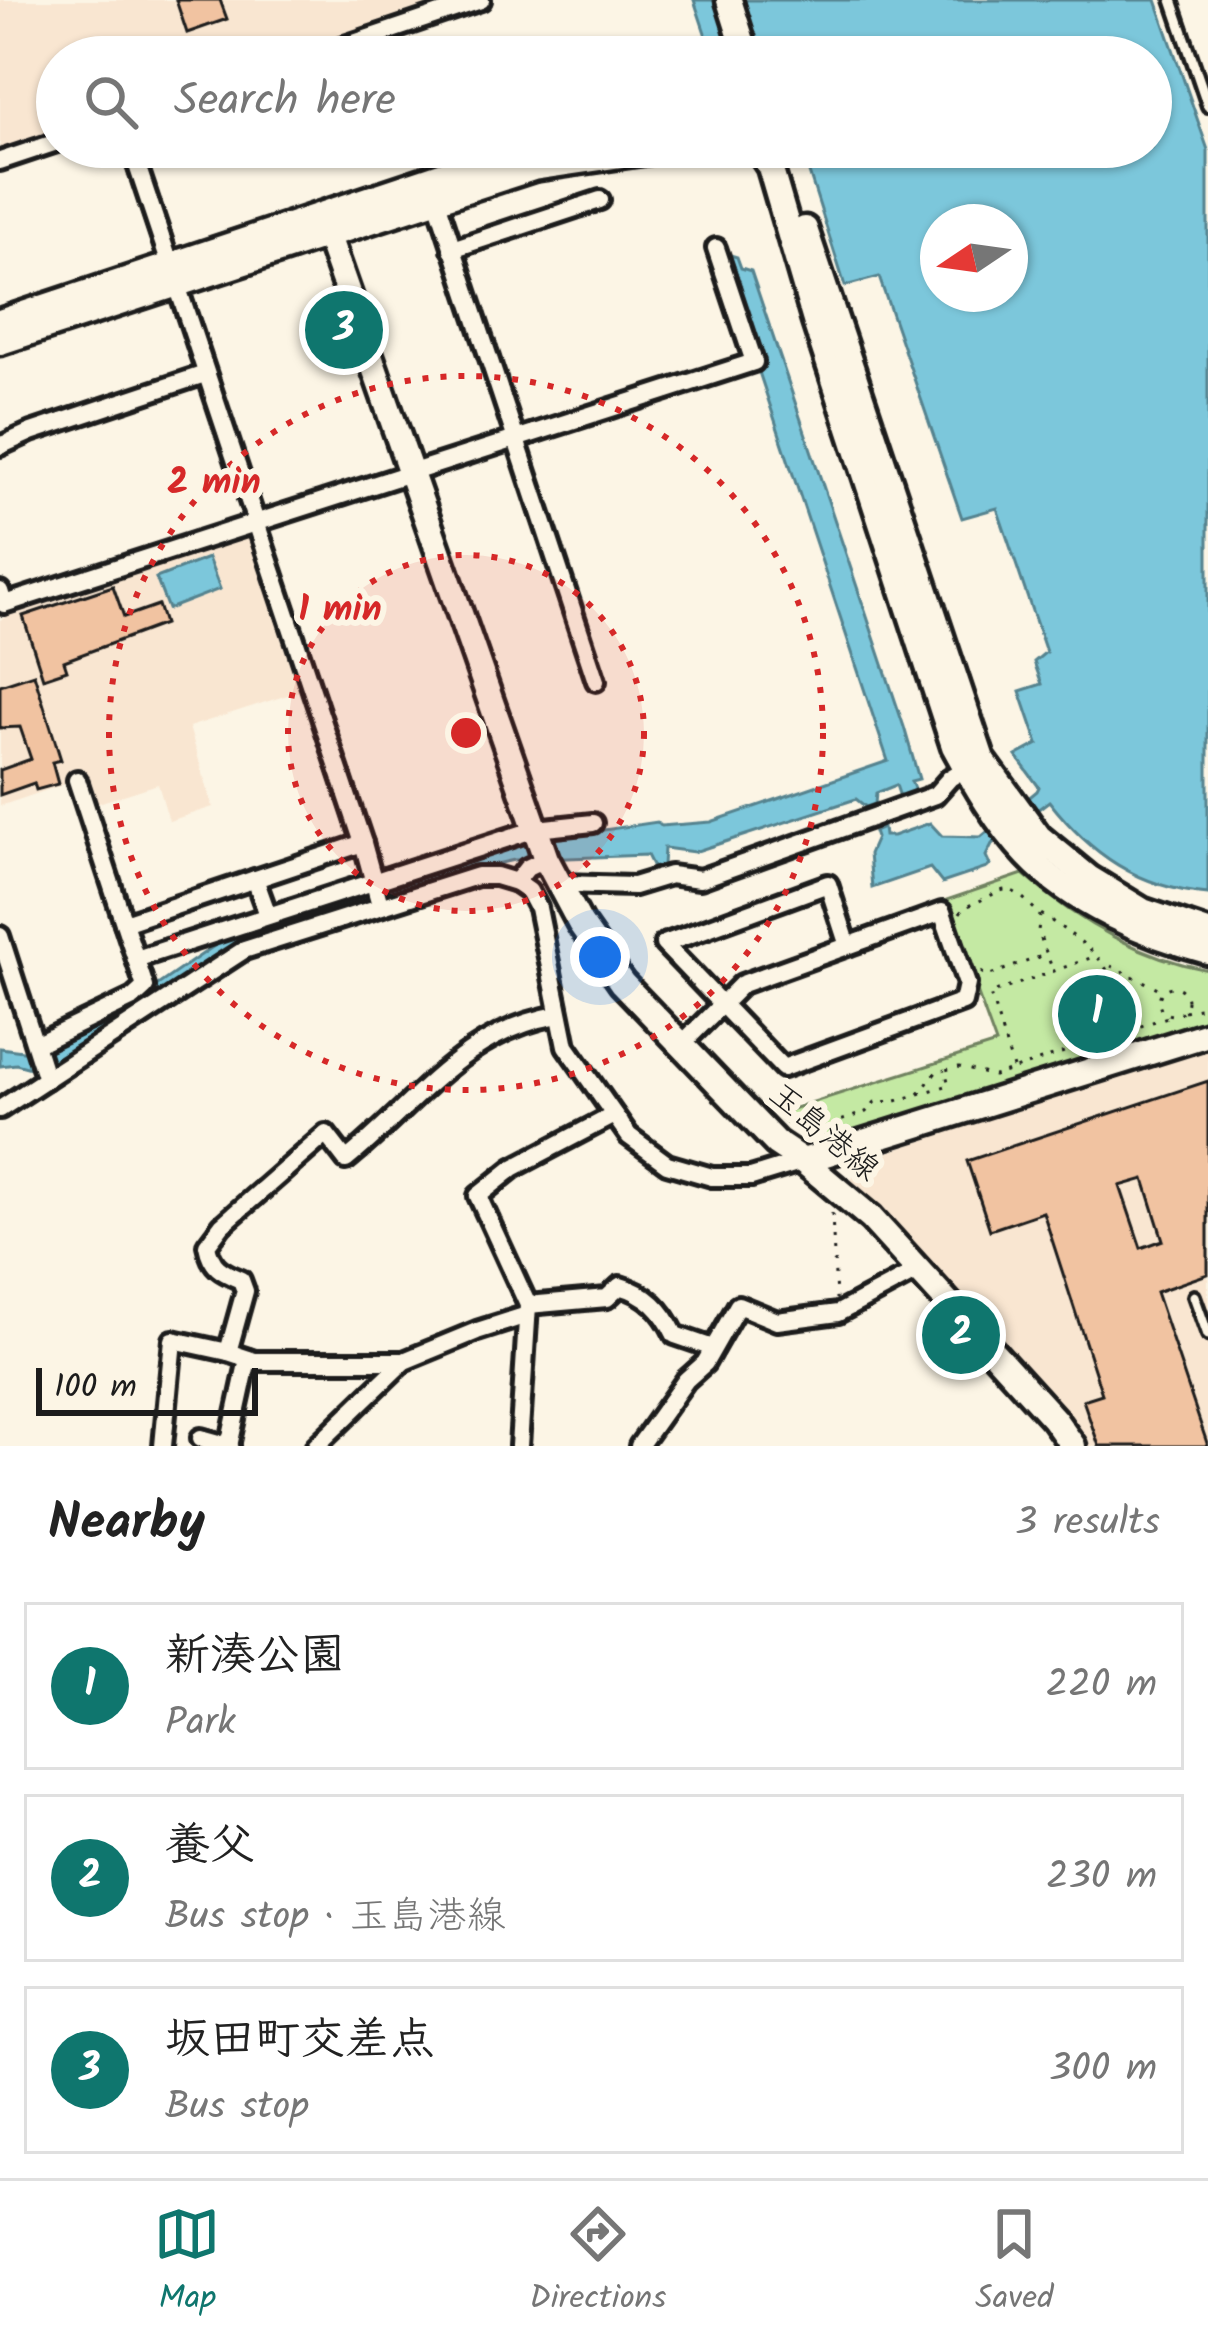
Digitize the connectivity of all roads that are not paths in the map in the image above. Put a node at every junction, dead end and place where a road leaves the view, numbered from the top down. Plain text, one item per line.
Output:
1 (481, 0) edge
2 (729, 0) edge
3 (1172, 0) edge
4 (374, 36) edge
5 (740, 36) edge
6 (1208, 106) edge
7 (36, 149) edge
8 (0, 161) edge
9 (138, 168) edge
10 (481, 168) edge
11 (533, 168) edge
12 (771, 168) edge
13 (785, 168) edge
14 (433, 190) junction
15 (600, 200) dead end
16 (324, 226) junction
17 (716, 248) dead end
18 (452, 249) junction
19 (173, 275) junction
20 (0, 322) edge
21 (0, 342) edge
22 (206, 374) junction
23 (515, 439) junction
24 (0, 446) edge
25 (412, 472) junction
26 (256, 524) junction
27 (0, 591) edge
28 (596, 681) dead end
29 (974, 764) junction
30 (77, 780) dead end
31 (593, 824) dead end
32 (536, 829) junction
33 (363, 843) junction
34 (546, 859) junction
35 (255, 878) junction
36 (374, 881) junction
37 (516, 882) junction
38 (560, 884) junction
39 (380, 904) junction
40 (268, 915) junction
41 (124, 923) junction
42 (1208, 933) edge
43 (0, 936) edge
44 (848, 946) junction
45 (1208, 951) edge
46 (136, 959) junction
47 (146, 987) junction
48 (722, 1004) junction
49 (153, 1010) junction
50 (558, 1016) junction
51 (1208, 1034) edge
52 (37, 1043) junction
53 (681, 1045) junction
54 (46, 1078) junction
55 (0, 1108) edge
56 (614, 1115) junction
57 (803, 1161) junction
58 (917, 1270) junction
59 (1194, 1296) dead end
60 (528, 1310) junction
61 (1208, 1335) edge
62 (713, 1348) junction
63 (228, 1352) junction
64 (248, 1359) junction
65 (404, 1361) junction
66 (201, 1438) dead end
67 (164, 1446) edge
68 (229, 1446) edge
69 (316, 1446) edge
70 (519, 1446) edge
71 (639, 1446) edge
72 (1073, 1446) edge

1 - 4 street
2 - 5 street
3 - 6 lane
7 - 8 street
9 - 19 street
10 - 14 street
11 - 14 street
12 - 29 street
13 - 29 street
14 - 16 street
14 - 18 street
15 - 18 street
16 - 19 street
16 - 25 street, 玉島港線
17 - 23 street
18 - 23 street
19 - 20 street
19 - 21 street
19 - 22 street
22 - 24 street
22 - 26 street
23 - 25 street
23 - 28 street
25 - 26 street
25 - 32 street, 玉島港線
26 - 27 street
26 - 33 street
29 - 38 street
29 - 42 street
29 - 45 street
30 - 41 street
31 - 32 street
32 - 34 street, 玉島港線
32 - 36 street
33 - 35 street
33 - 36 street
34 - 37 street
34 - 38 street, 玉島港線
35 - 40 street
35 - 41 street
36 - 39 street
36 - 40 street
37 - 39 street
37 - 50 street
38 - 53 street, 玉島港線
39 - 49 street
40 - 46 street
41 - 46 street
43 - 52 street
44 - 48 street
44 - 48 street
44 - 48 street
46 - 47 street
47 - 49 street
47 - 52 street
48 - 53 street
49 - 54 street
50 - 56 street
50 - 63 street
51 - 57 street
52 - 54 street
53 - 57 street, 玉島港線
54 - 55 street
56 - 57 street
56 - 60 street
57 - 58 street, 玉島港線
58 - 62 street
58 - 72 street, 玉島港線
59 - 61 lane
60 - 62 street
60 - 65 street
60 - 70 street
62 - 71 street
63 - 64 street
63 - 67 street
64 - 65 street
64 - 68 street
65 - 69 street
66 - 68 street

